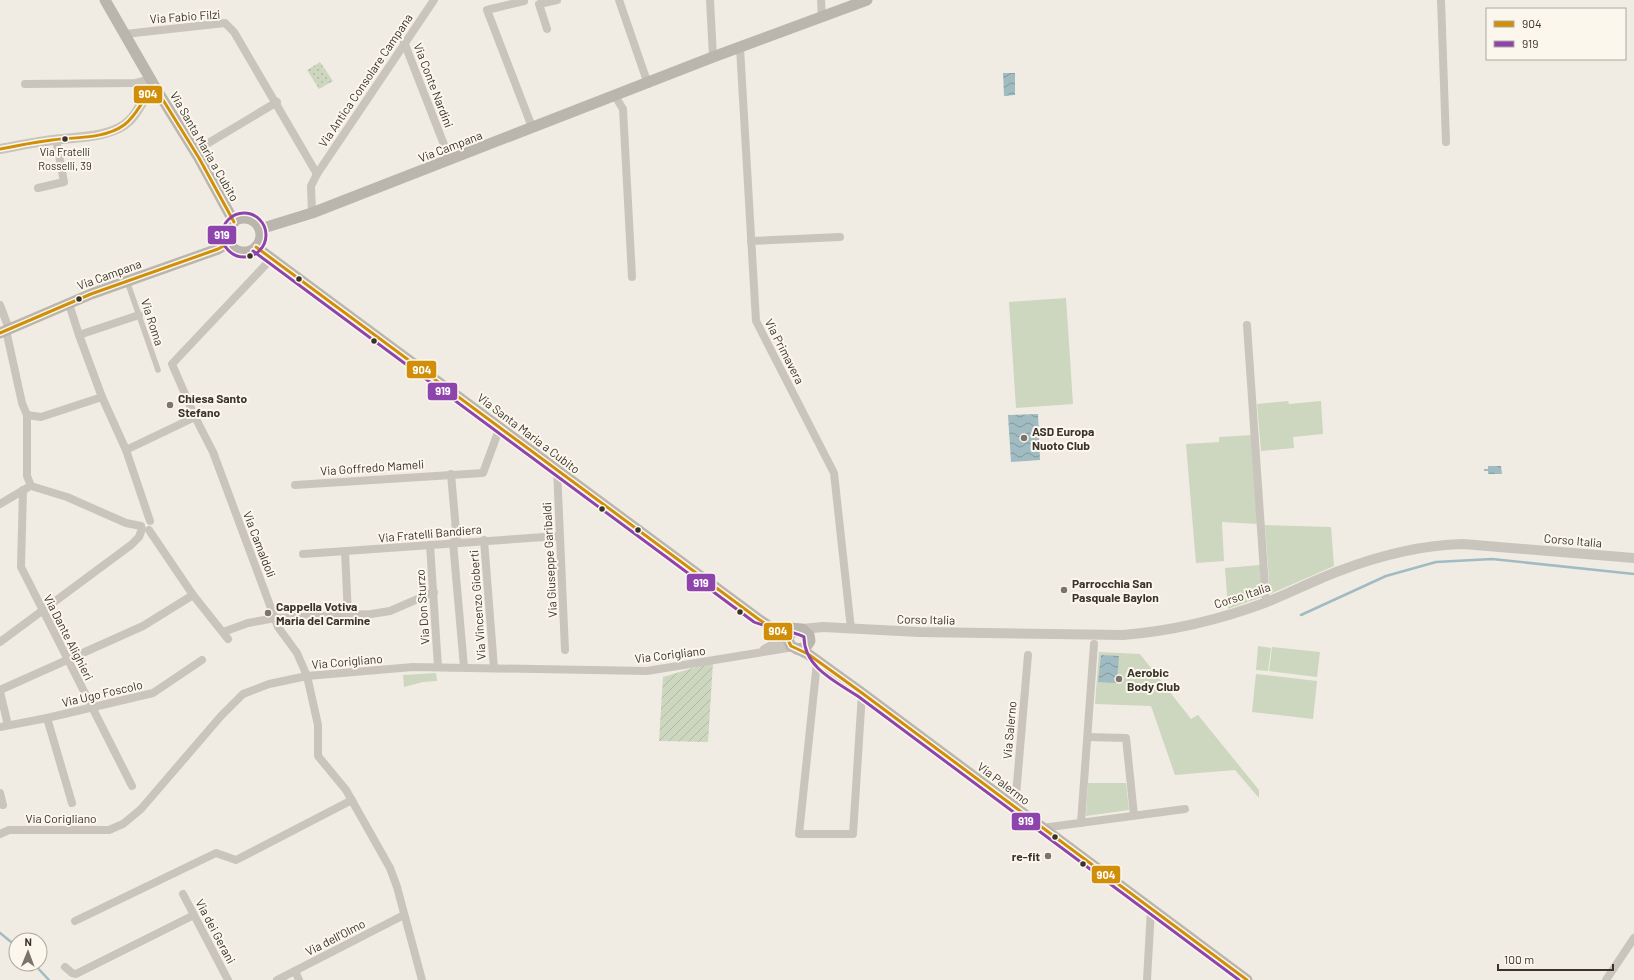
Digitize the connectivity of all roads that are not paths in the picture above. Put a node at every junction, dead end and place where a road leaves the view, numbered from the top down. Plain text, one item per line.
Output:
1 (105, 0) edge
2 (434, 0) edge
3 (557, 0) edge
4 (619, 0) edge
5 (710, 0) edge
6 (820, 0) edge
7 (867, 0) edge
8 (1441, 0) edge
9 (524, 1) dead end
10 (849, 3) edge
11 (822, 18) junction
12 (547, 29) dead end
13 (125, 34) junction
14 (404, 42) junction
15 (740, 48) junction
16 (713, 57) junction
17 (152, 83) junction
18 (25, 84) dead end
19 (648, 84) junction
20 (615, 96) junction
21 (276, 102) junction
22 (532, 127) junction
23 (56, 140) junction
24 (1446, 142) dead end
25 (0, 149) edge
26 (196, 151) junction
27 (450, 160) junction
28 (317, 174) junction
29 (38, 188) dead end
30 (312, 213) junction
31 (234, 222) junction
32 (260, 229) junction
33 (840, 237) dead end
34 (751, 241) junction
35 (229, 242) junction
36 (256, 247) junction
37 (272, 258) junction
38 (632, 277) dead end
39 (127, 281) junction
40 (69, 304) junction
41 (0, 305) edge
42 (139, 315) junction
43 (1247, 325) dead end
44 (5, 331) edge
45 (79, 335) junction
46 (158, 370) dead end
47 (102, 397) junction
48 (27, 415) junction
49 (195, 417) junction
50 (500, 427) junction
51 (126, 450) junction
52 (557, 469) junction
53 (451, 474) junction
54 (295, 485) dead end
55 (27, 488) junction
56 (0, 504) edge
57 (144, 528) junction
58 (559, 536) junction
59 (484, 540) junction
60 (455, 542) junction
61 (430, 545) junction
62 (345, 552) junction
63 (303, 554) dead end
64 (1634, 558) edge
65 (434, 592) junction
66 (193, 595) junction
67 (1266, 602) junction
68 (42, 610) junction
69 (348, 615) junction
70 (275, 618) junction
71 (757, 618) junction
72 (773, 629) junction
73 (851, 629) junction
74 (794, 638) junction
75 (0, 642) edge
76 (809, 643) junction
77 (773, 644) junction
78 (1094, 644) dead end
79 (565, 650) dead end
80 (756, 652) junction
81 (1028, 655) dead end
82 (67, 660) junction
83 (202, 660) dead end
84 (817, 662) junction
85 (438, 667) junction
86 (464, 668) junction
87 (494, 668) junction
88 (307, 676) junction
89 (0, 691) edge
90 (862, 693) junction
91 (91, 707) junction
92 (47, 718) junction
93 (4, 726) edge
94 (1088, 736) junction
95 (132, 786) dead end
96 (0, 793) edge
97 (352, 800) junction
98 (72, 803) dead end
99 (3, 805) dead end
100 (1015, 808) junction
101 (1185, 808) dead end
102 (1134, 815) junction
103 (1081, 823) junction
104 (1042, 828) junction
105 (0, 834) edge
106 (183, 894) dead end
107 (1151, 909) junction
108 (194, 914) junction
109 (404, 915) junction
110 (75, 921) dead end
111 (1634, 938) edge
112 (65, 966) dead end
113 (294, 971) junction
114 (228, 980) edge
115 (277, 980) edge
116 (299, 980) edge
117 (422, 980) edge
118 (1147, 980) edge
119 (1247, 980) edge
120 (1606, 980) edge

1 - 13 main road, Via Santa Maria a Cubito
2 - 14 street, Via Antica Consolare Campana
3 - 12 street
4 - 19 street
5 - 16 street
6 - 11 street
7 - 10 main road, Via Campana
8 - 24 street
9 - 22 street
10 - 11 main road, Via Campana
11 - 15 main road, Via Campana
13 - 17 main road, Via Santa Maria a Cubito
13 - 21 street, Via Fabio Filzi
14 - 27 street, Via Conte Nardini
14 - 28 street, Via Antica Consolare Campana
15 - 16 main road, Via Campana
15 - 34 street, Via Primavera
16 - 19 main road, Via Campana
17 - 18 street
17 - 23 street
17 - 26 main road, Via Santa Maria a Cubito
19 - 20 main road, Via Campana
20 - 22 main road, Via Campana
20 - 38 street
21 - 26 street
21 - 28 street
22 - 27 main road, Via Campana
23 - 25 street
23 - 29 street
26 - 31 main road, Via Santa Maria a Cubito
27 - 30 main road, Via Campana
28 - 30 street, Via Antica Consolare Campana
30 - 32 main road, Via Campana
31 - 32 main road
31 - 35 main road
32 - 36 main road
33 - 34 street
34 - 73 street, Via Primavera
35 - 36 main road
35 - 39 main road, Via Campana
36 - 37 main road, Via Santa Maria a Cubito
37 - 49 street, Via Camaldoli
37 - 50 main road, Via Santa Maria a Cubito
39 - 40 main road, Via Campana
39 - 42 street, Via Roma
40 - 44 main road, Via Campana
40 - 45 street
41 - 44 street, Via Dante Alighieri
42 - 45 street
42 - 46 street, Via Roma
43 - 67 street
44 - 48 street, Via Dante Alighieri
45 - 47 street
47 - 48 street
47 - 51 street
48 - 55 street, Via Dante Alighieri
49 - 51 street
49 - 70 street, Via Camaldoli
50 - 52 main road, Via Santa Maria a Cubito
50 - 53 street, Via Goffredo Mameli
51 - 57 street
52 - 58 street, Via Giuseppe Garibaldi
52 - 71 main road, Via Santa Maria a Cubito
53 - 54 street, Via Goffredo Mameli
53 - 60 street
55 - 56 street
55 - 57 street
55 - 68 street, Via Dante Alighieri
57 - 66 street
57 - 68 street
58 - 59 street, Via Fratelli Bandiera
58 - 79 street, Via Giuseppe Garibaldi
59 - 60 street, Via Fratelli Bandiera
59 - 87 street, Via Vincenzo Gioberti
60 - 61 street, Via Fratelli Bandiera
60 - 86 street
61 - 62 street, Via Fratelli Bandiera
61 - 65 street, Via Don Sturzo
62 - 63 street, Via Fratelli Bandiera
62 - 69 street
64 - 67 street, Corso Italia
65 - 69 street
65 - 85 street, Via Don Sturzo
66 - 70 street
66 - 82 street
67 - 73 street, Corso Italia
68 - 75 street
68 - 82 street, Via Dante Alighieri
69 - 70 street
70 - 88 street, Via Camaldoli
71 - 72 main road, Via Santa Maria a Cubito
71 - 74 main road
72 - 74 main road, Via Santa Maria a Cubito
72 - 77 street
73 - 74 street
73 - 76 street
74 - 76 main road
74 - 76 main road
74 - 77 street
74 - 80 street
74 - 84 main road, Via Palermo
76 - 84 main road
77 - 80 street
78 - 94 street
80 - 87 street, Via Corigliano
81 - 100 street, Via Salerno
82 - 89 street
82 - 91 street, Via Dante Alighieri
83 - 91 street, Via Ugo Foscolo
84 - 90 main road, Via Palermo
84 - 90 street
85 - 86 street, Via Corigliano
85 - 88 street, Via Corigliano
86 - 87 street, Via Corigliano
88 - 97 street, Via Camaldoli
88 - 105 street, Via Corigliano
89 - 93 street
90 - 100 main road, Via Palermo
91 - 92 street, Via Ugo Foscolo
91 - 95 street, Via Dante Alighieri
92 - 93 street, Via Ugo Foscolo
92 - 98 street
94 - 102 street
94 - 103 street
96 - 99 street
97 - 109 street, Via Camaldoli
97 - 110 street
100 - 104 main road, Via Palermo
101 - 102 street
102 - 103 street
103 - 104 street
104 - 107 main road, Via Palermo
106 - 108 street, Via dei Gerani
107 - 118 street
107 - 119 main road, Via Palermo
108 - 112 street
108 - 114 street, Via dei Gerani
109 - 113 street, Via dell'Olmo
109 - 117 street, Via Camaldoli
111 - 120 street
113 - 115 street, Via dell'Olmo
113 - 116 street

